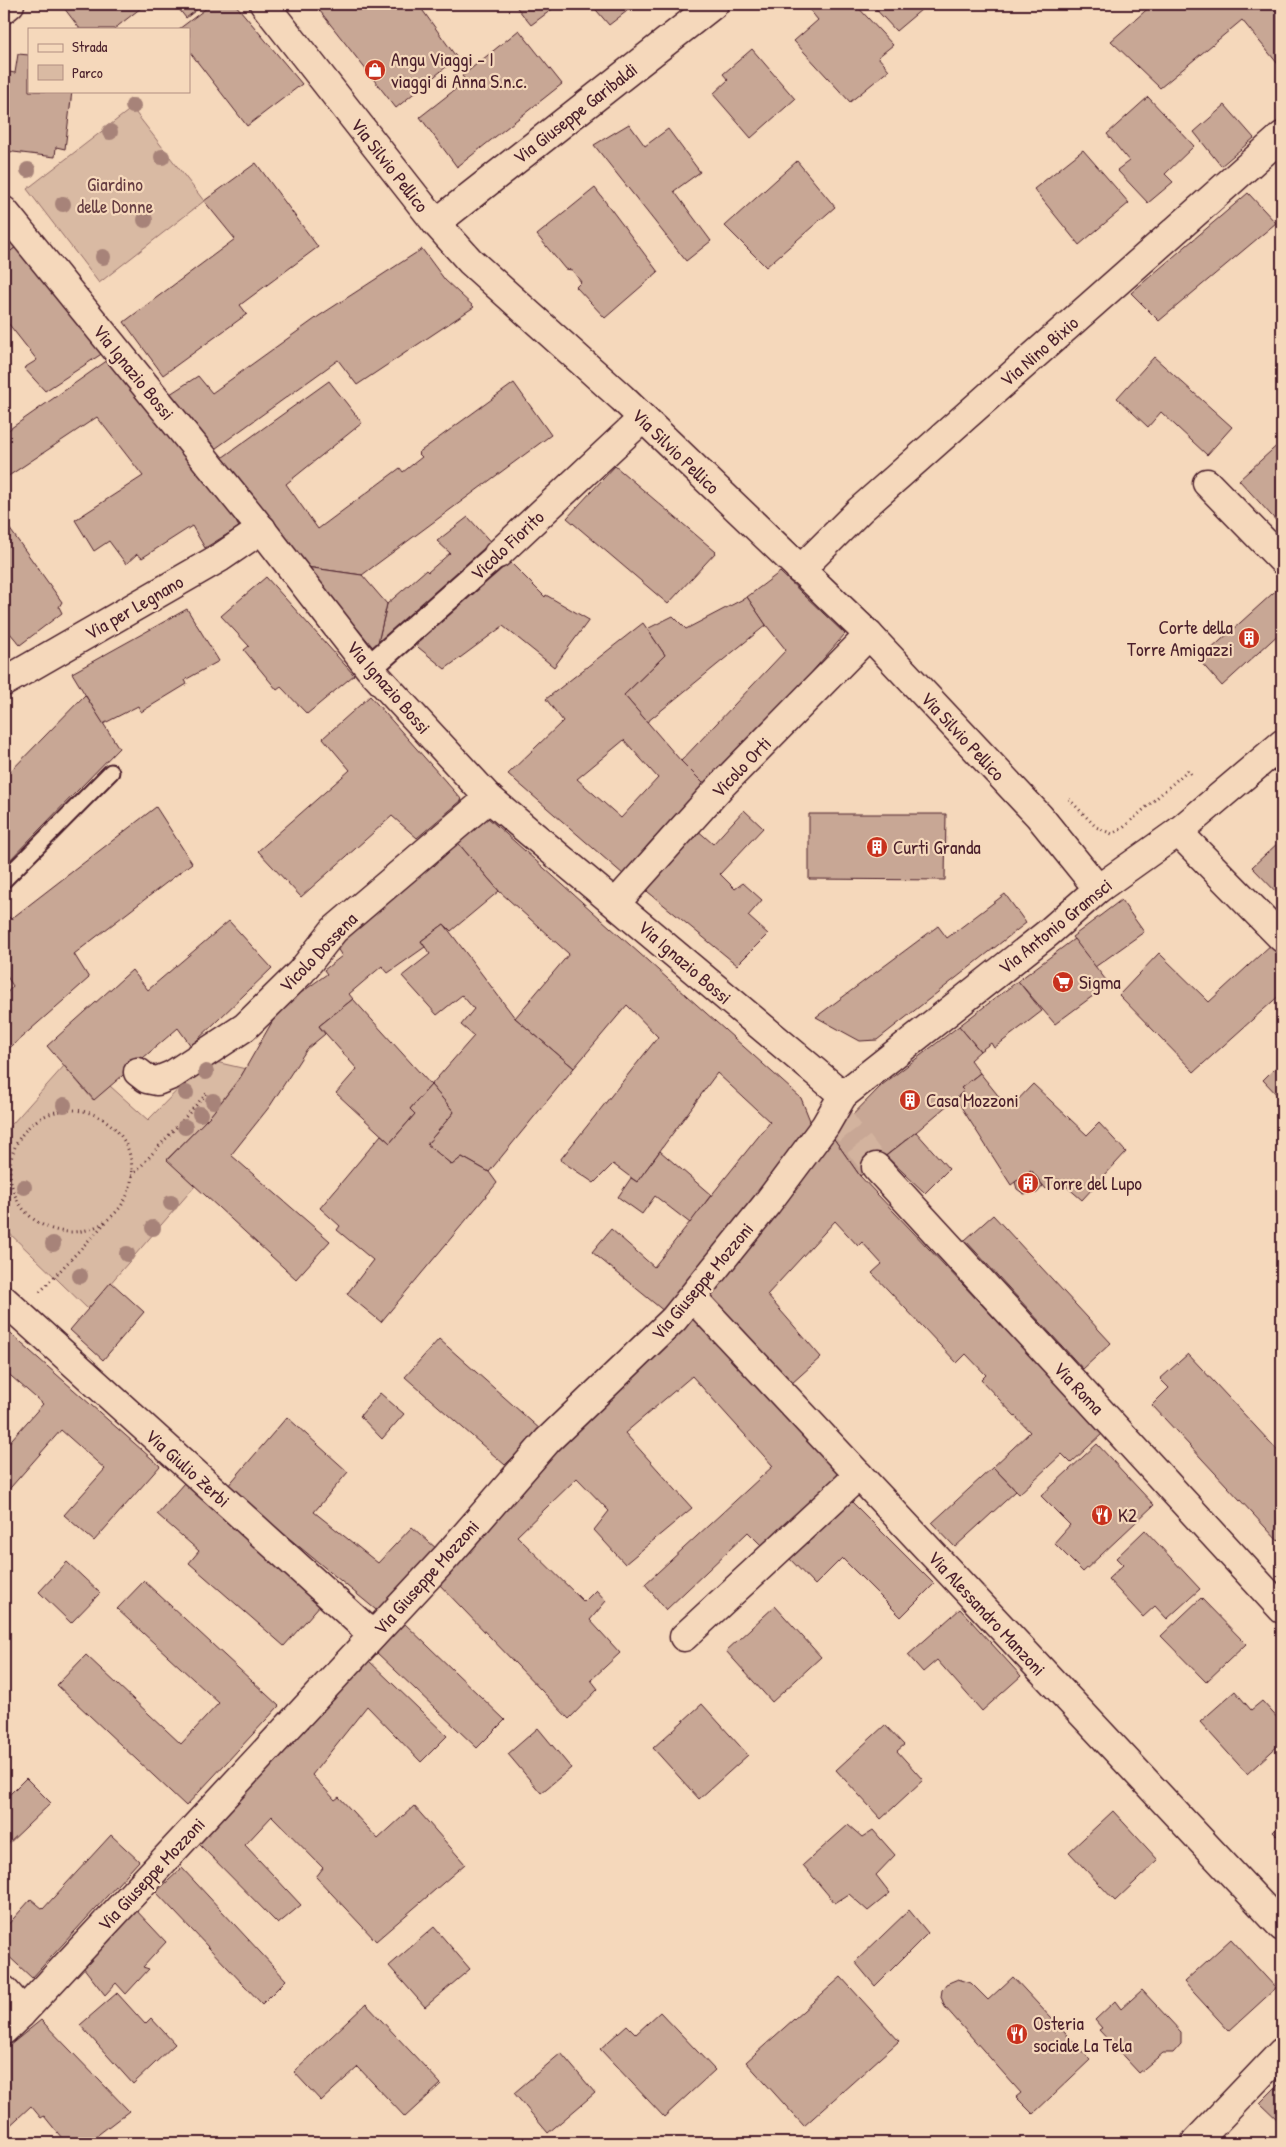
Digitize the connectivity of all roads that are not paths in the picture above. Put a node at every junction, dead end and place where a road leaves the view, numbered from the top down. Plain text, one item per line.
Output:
1 (10, 4) edge
2 (264, 4) edge
3 (714, 4) edge
4 (4, 9) edge
5 (1282, 136) edge
6 (4, 211) edge
7 (436, 223) junction
8 (642, 419) junction
9 (1207, 483) dead end
10 (262, 530) junction
11 (498, 554) joint
12 (1282, 560) edge
13 (800, 570) junction
14 (869, 634) junction
15 (369, 668) junction
16 (4, 682) edge
17 (1282, 744) edge
18 (112, 772) dead end
19 (489, 798) junction
20 (1178, 832) junction
21 (4, 880) edge
22 (1098, 889) junction
23 (616, 903) junction
24 (1282, 938) edge
25 (138, 1072) dead end
26 (838, 1103) junction
27 (876, 1167) tunnel mouth
28 (693, 1298) junction
29 (12, 1308) edge
30 (859, 1475) junction
31 (1282, 1609) edge
32 (373, 1635) junction
33 (684, 1637) dead end
34 (1282, 1928) edge
35 (4, 1990) edge
36 (12, 2022) edge
37 (1282, 2052) edge
38 (1195, 2143) edge

1 - 4 street
2 - 7 street, Via Silvio Pellico
3 - 7 street, Via Giuseppe Garibaldi
5 - 13 street, Via Nino Bixio
6 - 10 street, Via Ignazio Bossi
7 - 8 street, Via Silvio Pellico
8 - 11 street, Vicolo Fiorito
8 - 13 street, Via Silvio Pellico
9 - 12 street
10 - 15 street, Via Ignazio Bossi
10 - 16 street, Via per Legnano
11 - 15 street, Vicolo Fiorito
13 - 14 street, Via Silvio Pellico
14 - 22 street, Via Silvio Pellico
14 - 23 street, Vicolo Orti
15 - 19 street, Via Ignazio Bossi
17 - 20 street, Via Antonio Gramsci
18 - 21 lane
19 - 23 street, Via Ignazio Bossi
19 - 25 street, Vicolo Dossena
20 - 22 street, Via Antonio Gramsci
20 - 24 street
22 - 26 street, Via Antonio Gramsci
23 - 26 street, Via Ignazio Bossi
26 - 28 street, Via Giuseppe Mozzoni
27 - 31 street, Via Roma
28 - 30 street, Via Alessandro Manzoni
28 - 32 street, Via Giuseppe Mozzoni
29 - 32 street, Via Giulio Zerbi
30 - 33 street
30 - 34 street, Via Alessandro Manzoni
32 - 36 street, Via Giuseppe Mozzoni
35 - 36 street
37 - 38 street

